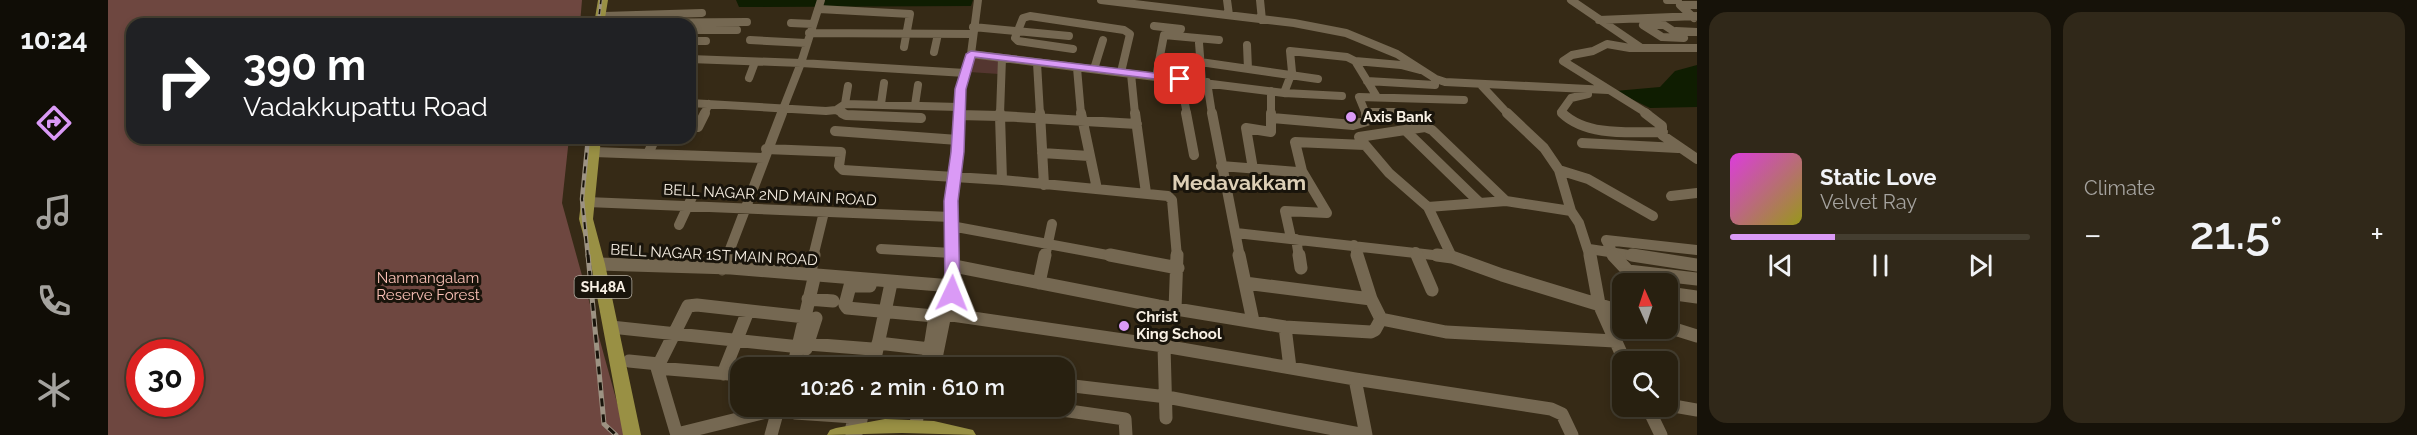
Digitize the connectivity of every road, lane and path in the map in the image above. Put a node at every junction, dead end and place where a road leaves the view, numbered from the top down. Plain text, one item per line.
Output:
1 (604, 0) edge
2 (978, 0) edge
3 (1101, 0) edge
4 (1113, 0) edge
5 (1187, 0) edge
6 (1201, 0) edge
7 (1227, 0) edge
8 (1260, 0) edge
9 (1571, 0) edge
10 (1667, 0) edge
11 (1678, 0) edge
12 (1133, 1) edge
13 (1153, 2) edge
14 (820, 4) edge
15 (1697, 5) edge
16 (1188, 10) junction
17 (1203, 12) junction
18 (702, 13) dead end
19 (1229, 15) junction
20 (1695, 17) edge
21 (603, 18) edge
22 (647, 18) edge
23 (1631, 19) junction
24 (1262, 20) junction
25 (1599, 20) junction
26 (696, 22) edge
27 (747, 22) dead end
28 (791, 23) dead end
29 (813, 24) junction
30 (1154, 26) dead end
31 (696, 30) edge
32 (737, 30) dead end
33 (973, 30) junction
34 (1020, 30) junction
35 (1204, 31) dead end
36 (1676, 31) dead end
37 (1180, 32) junction
38 (1697, 32) edge
39 (809, 33) junction
40 (908, 34) junction
41 (938, 34) junction
42 (1069, 36) dead end
43 (750, 40) dead end
44 (1016, 40) junction
45 (1103, 40) dead end
46 (1219, 40) dead end
47 (696, 41) edge
48 (706, 41) dead end
49 (1199, 42) dead end
50 (806, 43) junction
51 (1246, 45) dead end
52 (904, 47) dead end
53 (1640, 47) junction
54 (1674, 47) junction
55 (1697, 48) edge
56 (1073, 50) dead end
57 (934, 52) dead end
58 (971, 54) junction
59 (1006, 58) junction
60 (696, 59) edge
61 (1355, 61) junction
62 (755, 62) junction
63 (1200, 62) junction
64 (801, 63) junction
65 (1037, 63) junction
66 (1077, 68) junction
67 (1094, 69) junction
68 (1248, 69) junction
69 (1425, 71) junction
70 (965, 73) junction
71 (1126, 73) junction
72 (1292, 75) junction
73 (1156, 76) junction
74 (749, 78) dead end
75 (1180, 79) junction
76 (1318, 79) dead end
77 (1367, 81) junction
78 (1204, 82) junction
79 (884, 83) dead end
80 (918, 85) dead end
81 (1435, 85) dead end
82 (1481, 86) junction
83 (848, 87) dead end
84 (1270, 91) junction
85 (1610, 92) junction
86 (1284, 93) junction
87 (1342, 96) dead end
88 (1377, 97) junction
89 (1464, 100) dead end
90 (696, 103) edge
91 (709, 104) junction
92 (845, 104) junction
93 (880, 104) junction
94 (915, 105) junction
95 (784, 109) junction
96 (836, 110) junction
97 (959, 111) junction
98 (1365, 112) junction
99 (1399, 112) dead end
100 (1000, 117) junction
101 (921, 118) dead end
102 (1272, 118) junction
103 (1039, 119) junction
104 (1082, 121) junction
105 (1137, 124) junction
106 (1353, 125) junction
107 (698, 127) dead end
108 (835, 131) dead end
109 (1407, 132) junction
110 (1662, 132) junction
111 (958, 140) junction
112 (1362, 141) junction
113 (1582, 142) dead end
114 (652, 144) edge
115 (595, 145) edge
116 (1680, 148) junction
117 (1042, 153) junction
118 (648, 154) junction
119 (765, 154) junction
120 (1194, 155) dead end
121 (1089, 156) junction
122 (1697, 159) edge
123 (1221, 166) junction
124 (1253, 168) junction
125 (1560, 170) junction
126 (1302, 171) junction
127 (955, 177) junction
128 (1002, 180) junction
129 (1044, 185) junction
130 (1096, 189) junction
131 (1146, 193) junction
132 (1697, 193) edge
133 (1671, 196) dead end
134 (690, 201) junction
135 (1506, 201) junction
136 (587, 202) junction
137 (1479, 202) junction
138 (1428, 207) junction
139 (744, 208) junction
140 (1571, 211) junction
141 (824, 212) junction
142 (1653, 216) dead end
143 (951, 222) junction
144 (1052, 224) dead end
145 (679, 225) dead end
146 (1236, 233) junction
147 (1294, 239) junction
148 (1047, 244) junction
149 (1354, 245) junction
150 (882, 249) dead end
151 (1589, 249) junction
152 (1697, 250) edge
153 (1416, 252) junction
154 (1612, 254) junction
155 (1452, 257) junction
156 (953, 260) junction
157 (598, 264) junction
158 (1697, 265) edge
159 (1178, 268) junction
160 (1301, 268) dead end
161 (722, 269) junction
162 (812, 274) junction
163 (1697, 279) edge
164 (1039, 283) junction
165 (1245, 283) junction
166 (952, 286) junction
167 (890, 288) junction
168 (1432, 291) dead end
169 (939, 292) dead end
170 (1678, 294) edge
171 (1697, 297) edge
172 (808, 299) junction
173 (1371, 299) junction
174 (833, 301) dead end
175 (1599, 304) junction
176 (1612, 308) edge
177 (1175, 309) junction
178 (748, 311) junction
179 (882, 315) junction
180 (942, 316) junction
181 (811, 317) junction
182 (1380, 319) junction
183 (1253, 321) junction
184 (611, 327) junction
185 (1285, 327) junction
186 (1678, 330) edge
187 (673, 333) junction
188 (1697, 336) edge
189 (737, 340) junction
190 (1615, 341) junction
191 (804, 345) junction
192 (875, 346) junction
193 (1164, 346) junction
194 (930, 349) junction
195 (1620, 351) edge
196 (798, 357) edge
197 (802, 357) edge
198 (871, 357) edge
199 (874, 357) edge
200 (930, 357) edge
201 (932, 357) edge
202 (629, 361) dead end
203 (658, 366) junction
204 (1290, 368) junction
205 (723, 374) junction
206 (730, 374) edge
207 (1355, 380) junction
208 (1075, 386) edge
209 (1167, 397) junction
210 (1678, 407) edge
211 (1697, 410) edge
212 (1075, 412) edge
213 (740, 417) edge
214 (778, 417) edge
215 (856, 417) edge
216 (917, 417) edge
217 (1652, 417) edge
218 (1166, 418) dead end
219 (916, 424) junction
220 (632, 435) edge
221 (771, 435) edge
222 (966, 435) edge
223 (1125, 435) edge
224 (1365, 435) edge
225 (1572, 435) edge
226 (1661, 435) edge

1 - 21 main road
2 - 33 street
3 - 4 street
4 - 12 street
5 - 16 street
6 - 17 street
7 - 19 street
8 - 24 street
9 - 25 street
10 - 11 street
12 - 13 street
13 - 16 street
14 - 29 street
14 - 40 street
15 - 20 street
16 - 17 street
17 - 19 street
18 - 22 street
19 - 24 street
20 - 23 street
23 - 25 street
23 - 54 street
24 - 69 street
25 - 53 street
26 - 27 street
28 - 29 street
29 - 39 street
30 - 37 street
31 - 32 street
33 - 34 street
33 - 41 street
33 - 58 street
34 - 42 street
34 - 44 street
34 - 71 street
35 - 37 street
36 - 38 street
37 - 46 street
37 - 73 street
39 - 40 street
39 - 50 street
40 - 41 street
40 - 52 street
41 - 57 street
43 - 50 street
44 - 56 street
44 - 59 street
45 - 67 street
47 - 48 street
49 - 63 street
50 - 64 street
51 - 68 street
53 - 54 street
53 - 85 street
54 - 55 street
58 - 59 street
58 - 70 street
59 - 65 street
59 - 100 street
60 - 62 street
61 - 69 street
61 - 72 street
61 - 77 street
62 - 64 street
62 - 74 street
63 - 68 street
63 - 78 street
64 - 70 street
64 - 95 street
65 - 66 street
65 - 103 street
66 - 67 street
66 - 104 street
67 - 71 street
68 - 72 street
69 - 82 street
70 - 97 street
71 - 73 street
71 - 105 street
72 - 76 street
72 - 86 street
73 - 75 street
75 - 78 street
75 - 120 street
77 - 81 street
77 - 88 street
78 - 84 street
78 - 123 street
79 - 93 street
80 - 94 street
82 - 85 street
82 - 125 street
83 - 92 street
84 - 86 street
84 - 102 street
85 - 110 street
85 - 110 street
86 - 87 street
88 - 89 street
88 - 98 street
90 - 91 street
91 - 95 street
91 - 107 street
92 - 93 street
92 - 96 street
93 - 94 street
94 - 97 street
95 - 96 street
95 - 119 street
96 - 101 street
97 - 100 street
97 - 111 street
98 - 99 street
98 - 106 street
100 - 103 street
100 - 128 street
102 - 106 street
102 - 124 street
103 - 104 street
103 - 117 street
104 - 105 street
104 - 121 street
105 - 131 street
106 - 112 street
108 - 111 street
109 - 112 street
109 - 135 street
109 - 137 street
110 - 116 street
111 - 127 street
112 - 126 street
112 - 138 street
113 - 116 street
114 - 118 street
115 - 118 street
115 - 136 main road, SH48A
116 - 122 street
117 - 121 street
117 - 129 street
118 - 119 street
119 - 127 street
119 - 139 street
121 - 130 street
123 - 124 street
123 - 146 street
124 - 126 street
125 - 140 street
125 - 142 street
126 - 147 street
127 - 128 street
127 - 143 street
128 - 129 street
129 - 130 street
130 - 131 street
131 - 159 street
132 - 133 street
134 - 136 street, BELL NAGAR 2ND MAIN ROAD
134 - 139 street, BELL NAGAR 2ND MAIN ROAD
134 - 145 street
135 - 137 street
135 - 140 street
136 - 157 main road, SH48A
137 - 138 street
138 - 155 street
139 - 141 street, BELL NAGAR 2ND MAIN ROAD
139 - 161 street
140 - 151 street
141 - 143 street, BELL NAGAR 2ND MAIN ROAD
141 - 162 street
143 - 148 street, BELL NAGAR 2ND MAIN ROAD
143 - 156 street
144 - 148 street
146 - 147 street
146 - 165 street
147 - 149 street
147 - 160 street
148 - 159 street, BELL NAGAR 2ND MAIN ROAD
148 - 164 street
149 - 153 street
149 - 173 street
150 - 156 street
151 - 154 street
151 - 175 street
152 - 154 street
153 - 155 street
153 - 168 street
154 - 158 street
154 - 163 street
155 - 175 street
156 - 164 street
156 - 166 street
157 - 161 street, BELL NAGAR 1ST MAIN ROAD
157 - 184 main road, SH48A
159 - 177 street
161 - 162 street, BELL NAGAR 1ST MAIN ROAD
162 - 166 street, BELL NAGAR 1ST MAIN ROAD
162 - 172 street
164 - 177 street
165 - 173 street
165 - 183 street
166 - 180 street
167 - 169 street
167 - 179 street
167 - 179 street
170 - 171 street
172 - 174 street
172 - 181 street
173 - 182 street
175 - 176 street
175 - 190 street
177 - 183 street
178 - 181 street
178 - 187 street
178 - 189 street
179 - 180 street
179 - 192 street
180 - 193 street
180 - 194 street
180 - 201 street
181 - 191 street
182 - 185 street
182 - 190 street
183 - 185 street
184 - 187 street
184 - 220 main road, SH48A
185 - 204 street
186 - 188 street
187 - 189 street
187 - 203 street
189 - 191 street
189 - 205 street
190 - 195 street
191 - 192 street
191 - 196 street
191 - 197 street
192 - 194 street
192 - 198 street
192 - 199 street
193 - 204 street
193 - 209 street
194 - 200 street
202 - 203 street
203 - 205 street
203 - 213 street
204 - 207 street
205 - 206 street
207 - 224 street
207 - 225 street
208 - 209 street
209 - 218 street
209 - 224 street
210 - 211 street
212 - 223 street
214 - 221 street
215 - 219 main road
216 - 219 street
217 - 226 street
219 - 222 main road

